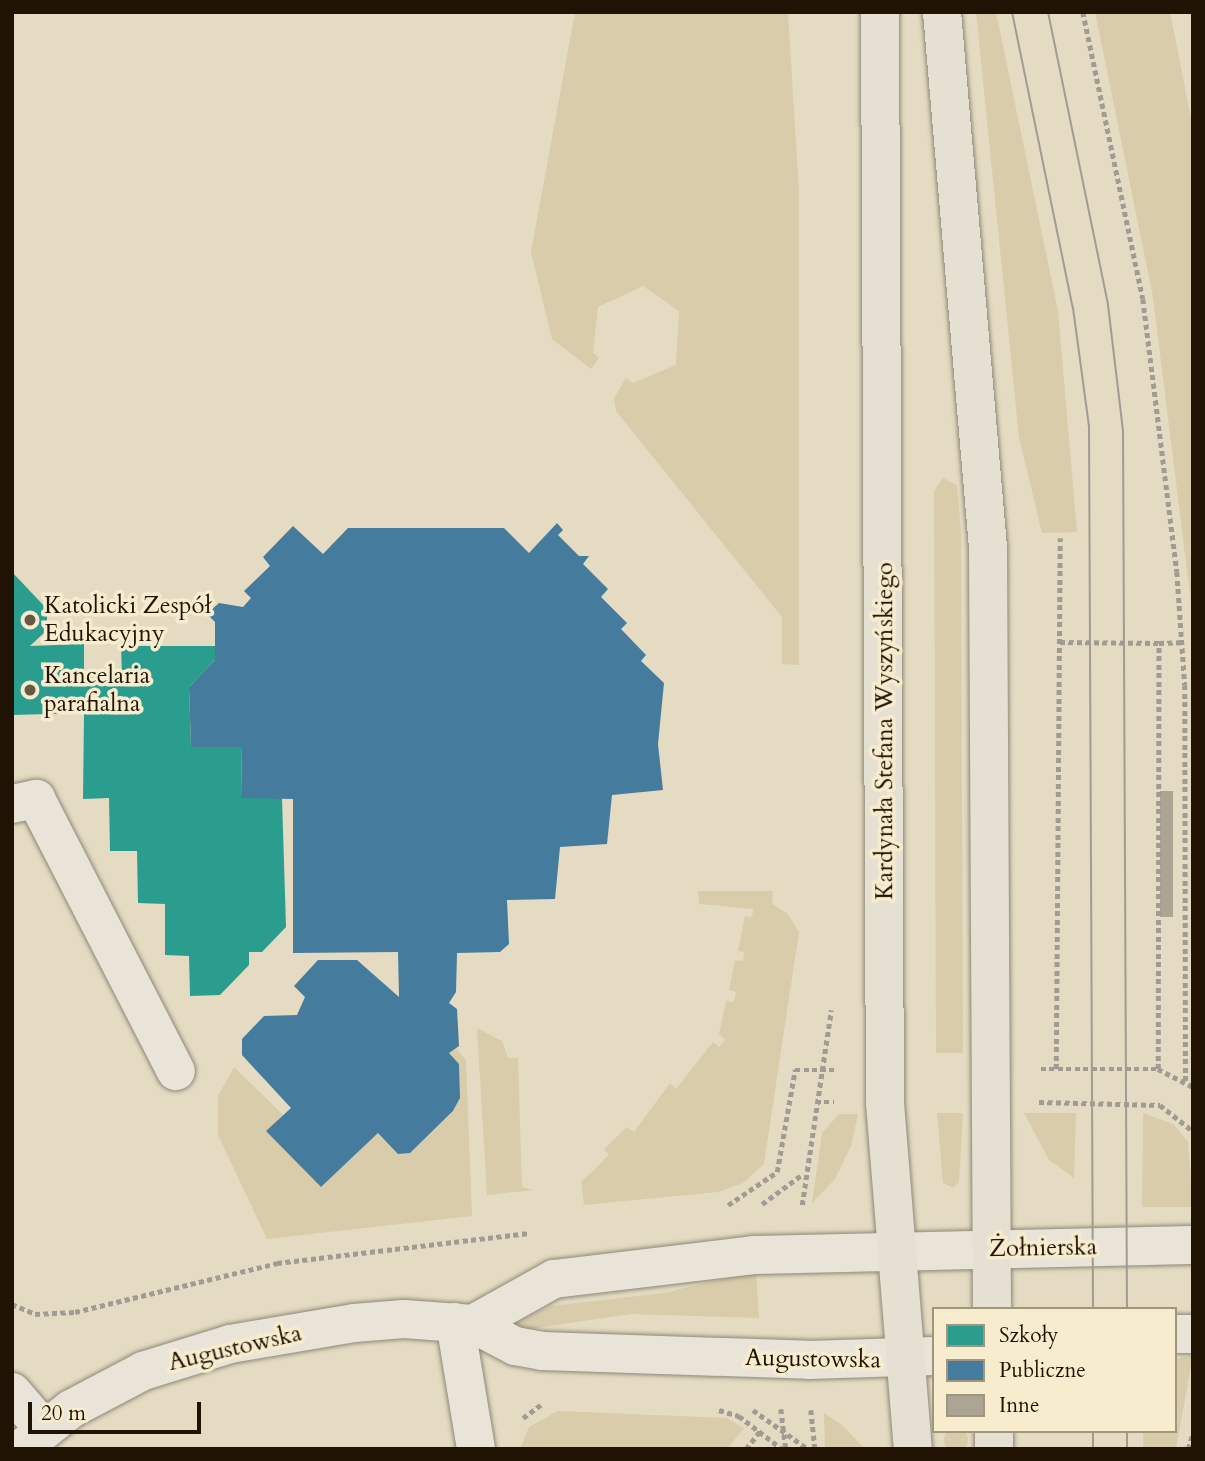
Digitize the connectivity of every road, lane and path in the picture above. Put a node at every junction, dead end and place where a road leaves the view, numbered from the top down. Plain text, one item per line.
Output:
1 (880, 12) edge
2 (942, 12) edge
3 (1083, 12) edge
4 (1060, 538) dead end
5 (1060, 642) junction
6 (1183, 642) junction
7 (1159, 643) junction
8 (12, 804) edge
9 (1031, 1069) dead end
10 (1056, 1069) junction
11 (1158, 1069) junction
12 (846, 1070) dead end
13 (176, 1071) dead end
14 (1186, 1082) junction
15 (1193, 1087) edge
16 (1033, 1102) dead end
17 (1193, 1130) edge
18 (714, 1210) dead end
19 (534, 1232) dead end
20 (1193, 1245) edge
21 (894, 1248) junction
22 (990, 1248) junction
23 (12, 1304) edge
24 (992, 1307) edge
25 (464, 1323) junction
26 (920, 1358) edge
27 (12, 1392) edge
28 (780, 1398) dead end
29 (549, 1401) dead end
30 (811, 1406) dead end
31 (715, 1409) dead end
32 (517, 1428) dead end
33 (760, 1432) junction
34 (1193, 1433) edge
35 (32, 1439) edge
36 (476, 1449) edge
37 (746, 1449) edge
38 (784, 1449) edge
39 (815, 1449) edge
40 (913, 1449) edge
41 (1188, 1449) edge

1 - 21 main road, Kardynała Stefana Wyszyńskiego
2 - 22 main road
3 - 6 path
4 - 5 path
5 - 7 path
5 - 10 path
6 - 7 path
6 - 14 path
7 - 11 path
8 - 13 street
9 - 10 path
10 - 11 path
11 - 14 path
12 - 18 path
14 - 15 path
16 - 17 path
19 - 23 path
20 - 22 street, Żołnierska
21 - 22 street, Żołnierska
21 - 25 street, Augustowska
21 - 26 main road, Kardynała Stefana Wyszyńskiego
22 - 24 main road
25 - 26 street, Augustowska
25 - 35 street, Augustowska
25 - 36 street
26 - 40 main road, Kardynała Stefana Wyszyńskiego
27 - 35 street
28 - 38 path
29 - 32 path
30 - 39 path
31 - 33 path
33 - 37 path
33 - 38 path
34 - 41 path

